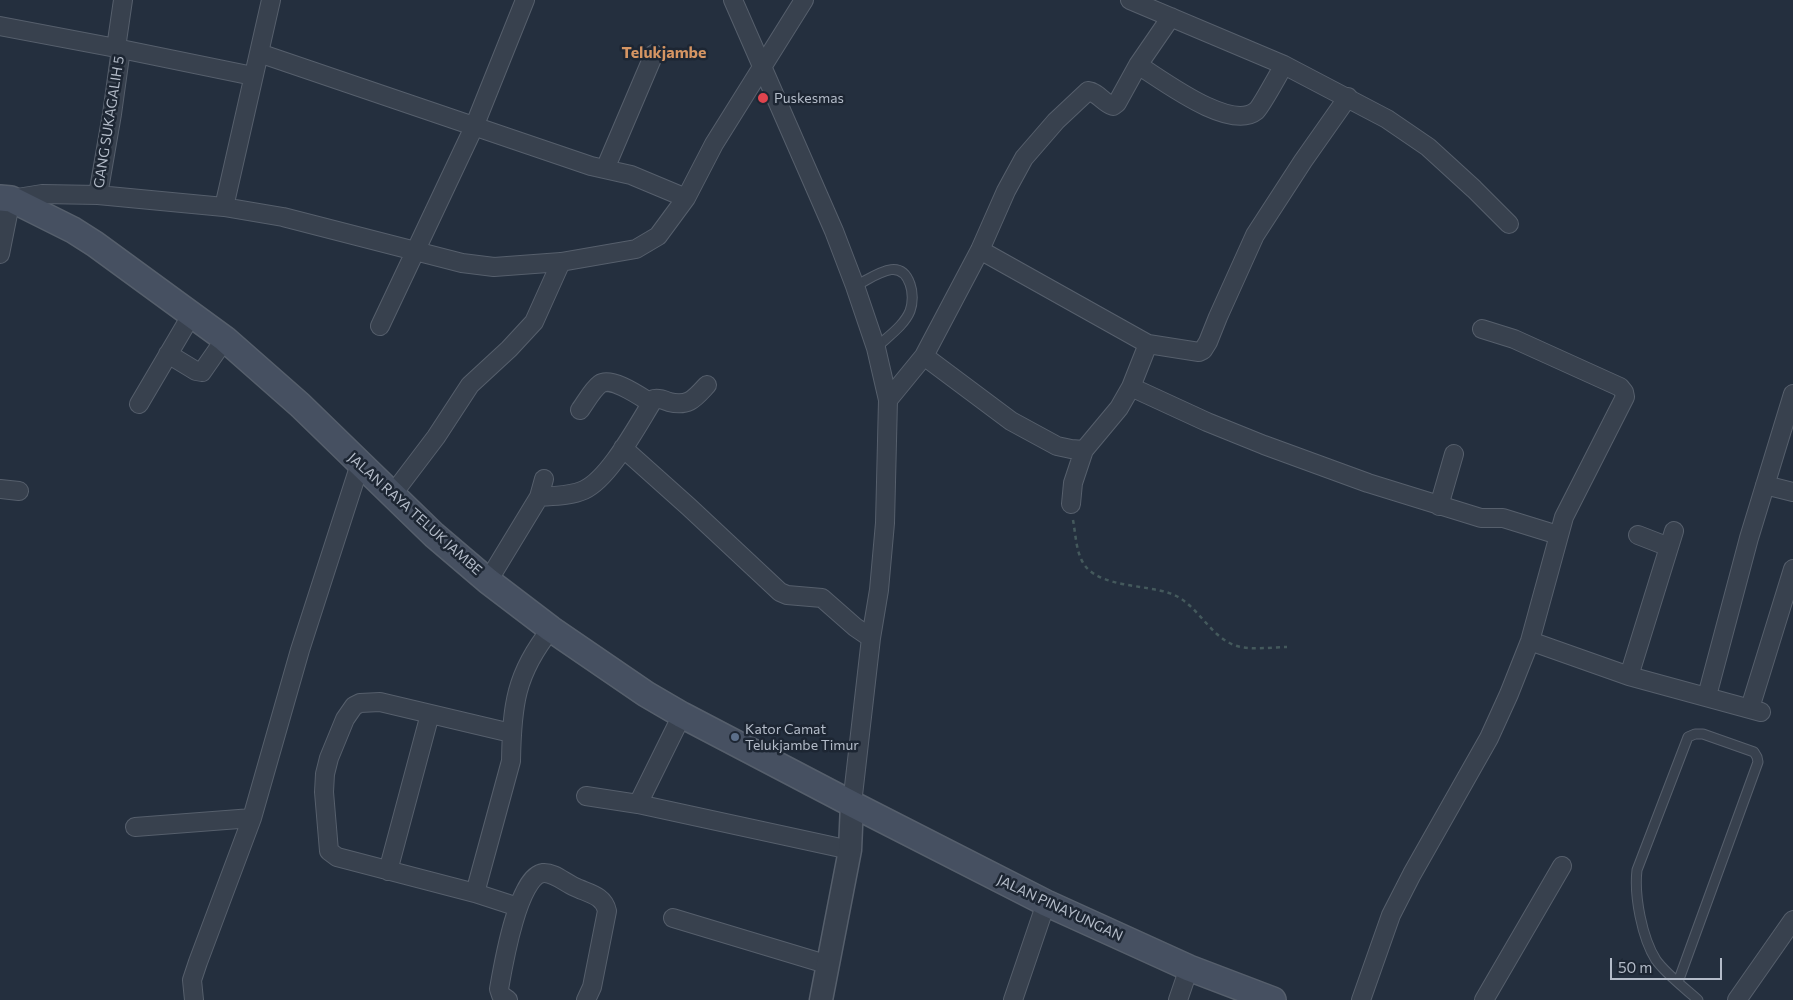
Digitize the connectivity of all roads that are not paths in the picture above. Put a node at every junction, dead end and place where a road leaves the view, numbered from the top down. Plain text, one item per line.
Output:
1 (123, 0) edge
2 (271, 0) edge
3 (525, 0) edge
4 (733, 0) edge
5 (804, 0) edge
6 (1130, 0) edge
7 (1171, 17) junction
8 (0, 26) edge
9 (118, 48) junction
10 (259, 53) junction
11 (654, 54) dead end
12 (1138, 65) junction
13 (1284, 65) junction
14 (762, 68) junction
15 (253, 76) junction
16 (1348, 97) junction
17 (474, 127) junction
18 (606, 169) junction
19 (98, 195) junction
20 (5, 198) edge
21 (686, 198) junction
22 (224, 207) junction
23 (1509, 224) dead end
24 (980, 250) junction
25 (416, 251) junction
26 (0, 254) edge
27 (561, 262) junction
28 (856, 286) junction
29 (192, 314) junction
30 (380, 326) dead end
31 (1482, 329) dead end
32 (225, 339) junction
33 (1148, 344) junction
34 (876, 348) junction
35 (168, 354) junction
36 (924, 356) junction
37 (707, 385) dead end
38 (1131, 387) junction
39 (1793, 394) edge
40 (888, 400) junction
41 (651, 403) junction
42 (139, 404) dead end
43 (580, 410) dead end
44 (623, 448) junction
45 (1084, 450) junction
46 (1454, 454) dead end
47 (360, 464) junction
48 (544, 479) dead end
49 (1765, 485) junction
50 (0, 490) edge
51 (19, 491) dead end
52 (1793, 492) edge
53 (392, 495) junction
54 (539, 497) junction
55 (1071, 504) road end
56 (1439, 506) junction
57 (1558, 535) junction
58 (1638, 535) dead end
59 (1793, 569) edge
60 (488, 580) junction
61 (551, 629) junction
62 (871, 638) junction
63 (1530, 641) junction
64 (1629, 676) junction
65 (1707, 696) junction
66 (430, 714) junction
67 (682, 715) junction
68 (511, 733) junction
69 (586, 796) dead end
70 (638, 804) junction
71 (852, 804) junction
72 (252, 818) junction
73 (135, 827) dead end
74 (850, 850) junction
75 (1562, 866) dead end
76 (388, 871) junction
77 (475, 893) junction
78 (1046, 903) junction
79 (518, 907) junction
80 (673, 918) dead end
81 (1793, 920) edge
82 (829, 964) junction
83 (1189, 968) junction
84 (1678, 982) junction
85 (194, 1000) edge
86 (508, 1000) edge
87 (586, 1000) edge
88 (821, 1000) edge
89 (1013, 1000) edge
90 (1178, 1000) edge
91 (1273, 1000) edge
92 (1360, 1000) edge
93 (1484, 1000) edge
94 (1698, 1000) edge
95 (1737, 1000) edge

1 - 9 street, GANG SUKAGALIH 5
2 - 10 street
3 - 17 street
4 - 14 street
5 - 14 street
6 - 7 street
7 - 12 street
7 - 13 street
8 - 9 street
9 - 15 street
9 - 19 street, GANG SUKAGALIH 5
10 - 15 street
10 - 17 street
11 - 18 street
12 - 13 street
12 - 24 street
13 - 16 street
14 - 21 street
14 - 28 street
15 - 22 street
16 - 23 street
16 - 33 street
17 - 18 street
17 - 25 street
18 - 21 street
19 - 20 street
19 - 22 street
20 - 26 street
20 - 29 main road, JALAN RAYA TELUK JAMBE
21 - 27 street
22 - 25 street
24 - 33 street
24 - 36 street
25 - 27 street
25 - 30 street
27 - 53 street
28 - 34 street
28 - 34 lane
29 - 32 main road, JALAN RAYA TELUK JAMBE
29 - 35 street
31 - 57 street
32 - 35 street
32 - 47 main road, JALAN RAYA TELUK JAMBE
33 - 38 street
34 - 40 street
35 - 42 street
36 - 40 street
36 - 45 street
37 - 41 street
38 - 45 street
38 - 56 street
39 - 49 street
40 - 62 street
41 - 43 street
41 - 44 street
44 - 54 street
44 - 62 street
45 - 55 street
46 - 56 street
47 - 53 main road, JALAN RAYA TELUK JAMBE
47 - 72 street
48 - 54 street
49 - 52 street
49 - 65 street
50 - 51 street
53 - 60 main road, JALAN RAYA TELUK JAMBE
54 - 60 street
56 - 57 street
57 - 63 street
58 - 64 street
59 - 65 street
60 - 61 main road, JALAN RAYA TELUK JAMBE
61 - 67 main road, JALAN RAYA TELUK JAMBE
61 - 68 street
62 - 71 street
63 - 64 street
63 - 92 street
64 - 65 street
66 - 68 street
66 - 76 street
66 - 76 street
67 - 70 street
67 - 71 main road, JALAN RAYA TELUK JAMBE
68 - 77 street
69 - 70 street
70 - 74 street
71 - 74 street
71 - 78 main road, JALAN PINAYUNGAN
72 - 73 street
72 - 85 street
74 - 82 street
75 - 93 street
76 - 77 street
77 - 79 street
78 - 83 main road, JALAN PINAYUNGAN
78 - 89 street
79 - 86 street
79 - 87 street
80 - 82 street
81 - 95 street
82 - 88 street
83 - 90 street
83 - 91 main road, JALAN PINAYUNGAN
84 - 84 lane
84 - 94 lane

